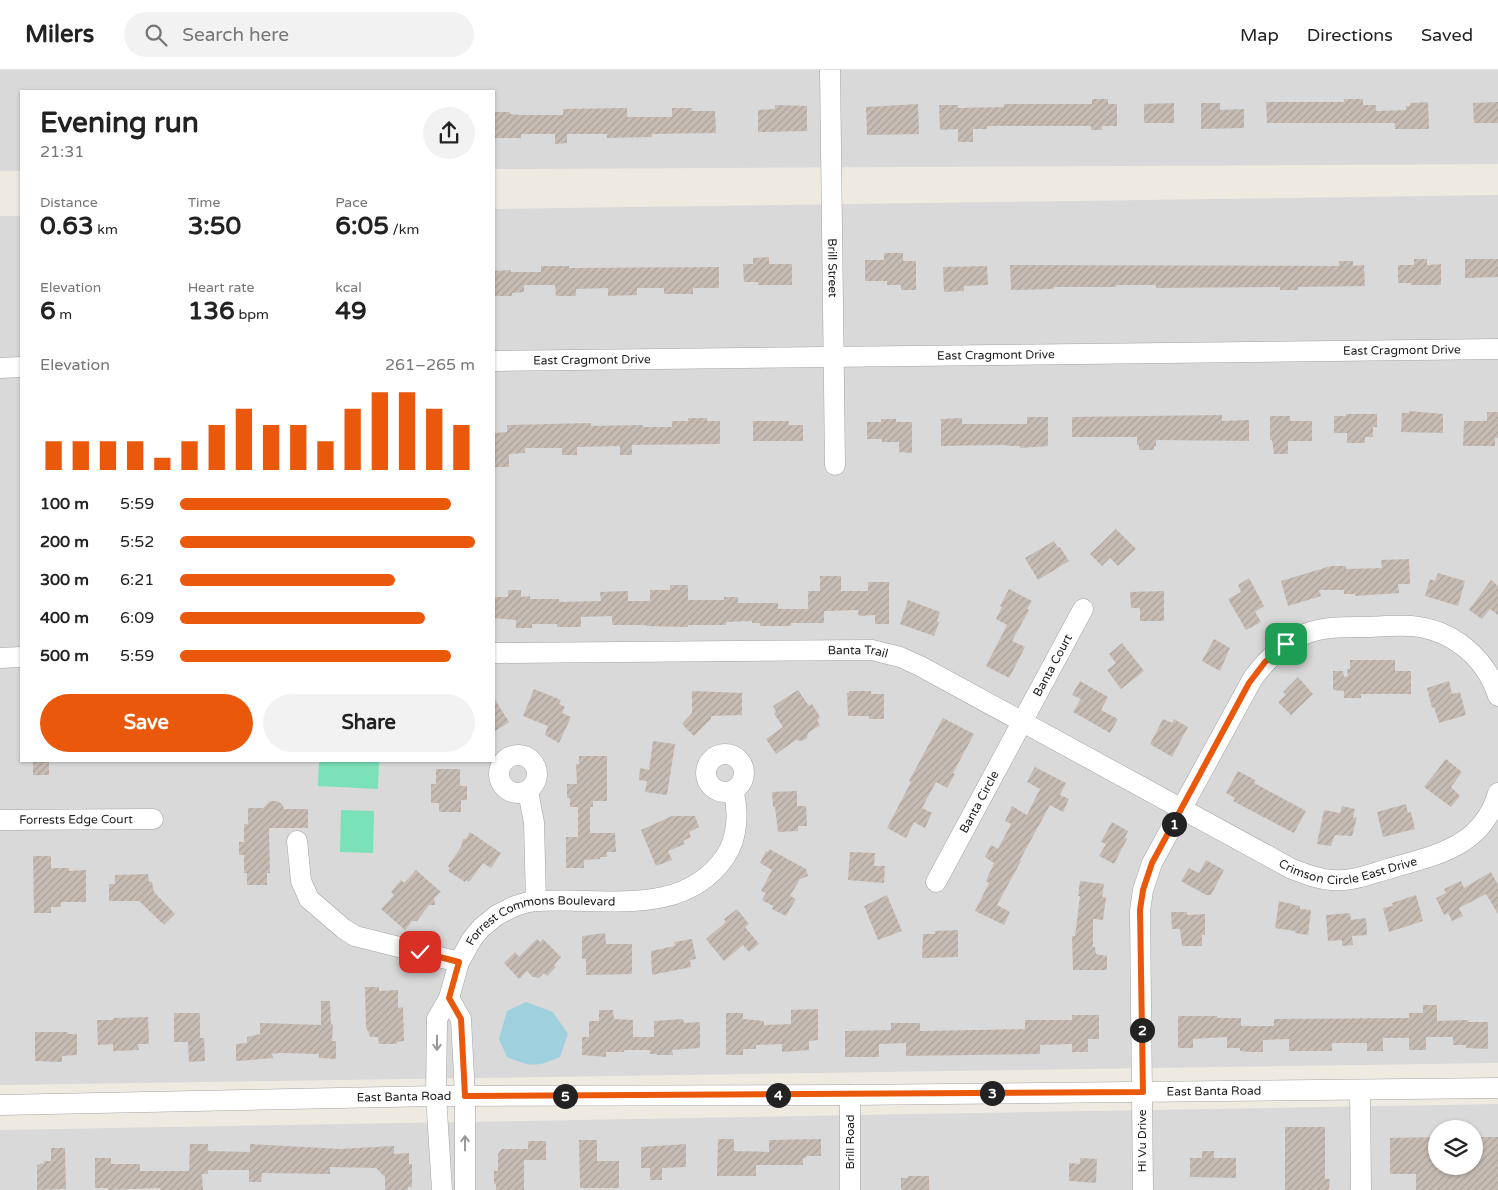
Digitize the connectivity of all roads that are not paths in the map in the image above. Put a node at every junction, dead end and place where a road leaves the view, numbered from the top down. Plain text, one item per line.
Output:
1 (830, 70) edge
2 (1498, 349) edge
3 (832, 357) junction
4 (495, 361) edge
5 (20, 367) edge
6 (0, 368) edge
7 (835, 465) dead end
8 (1083, 609) dead end
9 (495, 653) edge
10 (0, 658) edge
11 (20, 658) edge
12 (1498, 696) edge
13 (1022, 722) junction
14 (733, 790) dead end
15 (528, 791) dead end
16 (1498, 793) edge
17 (1182, 810) junction
18 (153, 819) dead end
19 (0, 820) edge
20 (297, 841) dead end
21 (936, 882) dead end
22 (536, 901) junction
23 (459, 962) junction
24 (449, 998) junction
25 (1498, 1088) edge
26 (1360, 1090) junction
27 (1143, 1092) junction
28 (850, 1095) junction
29 (436, 1096) junction
30 (465, 1096) junction
31 (0, 1105) edge
32 (442, 1190) edge
33 (465, 1190) edge
34 (850, 1190) edge
35 (1142, 1190) edge
36 (1361, 1190) edge

1 - 3 street, Brill Street
2 - 3 street, East Cragmont Drive
3 - 4 street, East Cragmont Drive
3 - 7 street, Brill Street
5 - 6 street
8 - 13 street, Banta Court
9 - 13 street, Banta Trail
10 - 11 street
12 - 17 street, Hi Vu Drive
13 - 17 street, Banta Trail
13 - 21 street, Banta Circle
14 - 22 street, Forrest Commons Boulevard
15 - 22 street
16 - 17 street, Crimson Circle East Drive
17 - 27 street, Hi Vu Drive
18 - 19 street, Forrests Edge Court
20 - 23 street
22 - 23 street, Forrest Commons Boulevard
23 - 24 street, Forrest Commons Boulevard
24 -> 29 street, Forrest Commons Boulevard
24 - 30 street
25 - 26 street, East Banta Road
26 - 27 street, East Banta Road
26 - 36 street
27 - 28 street, East Banta Road
27 - 35 street, Hi Vu Drive
28 - 30 street, East Banta Road
28 - 34 street, Brill Road
29 - 30 street, East Banta Road
29 - 31 street, East Banta Road
29 - 32 street, Forrest Commons Boulevard
33 -> 30 street

